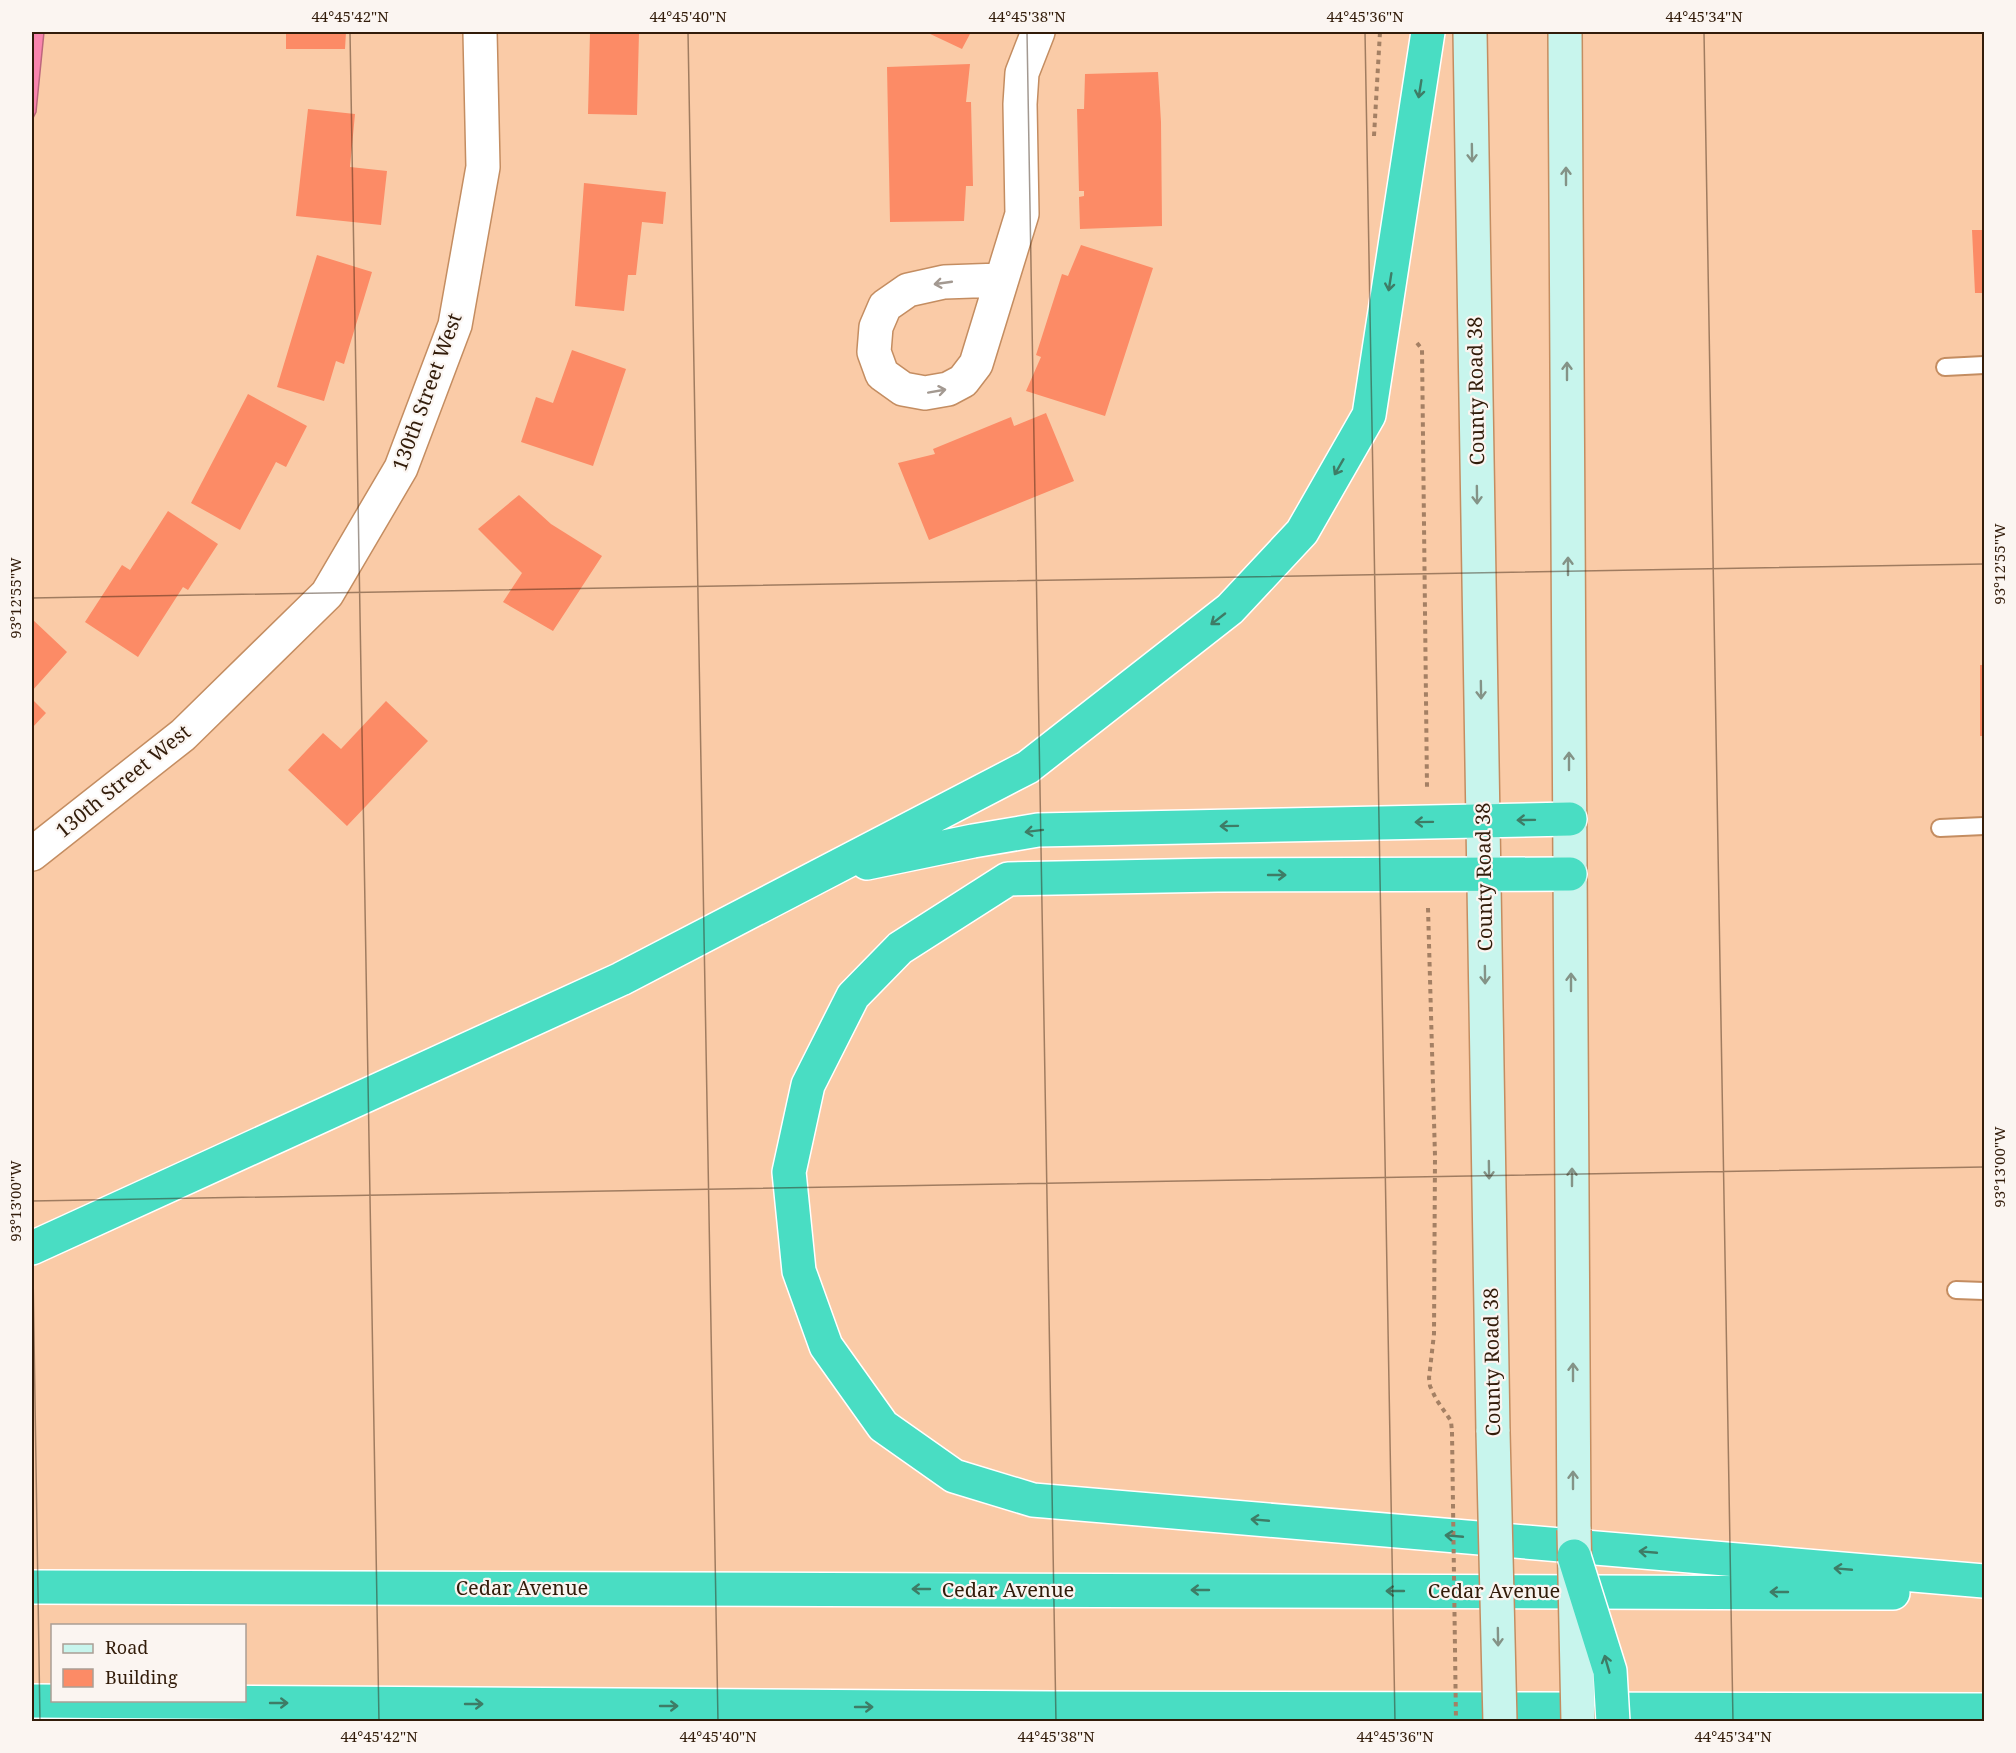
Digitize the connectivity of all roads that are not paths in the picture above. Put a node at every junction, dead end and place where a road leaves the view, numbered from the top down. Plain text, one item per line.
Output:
1 (480, 32) edge
2 (1038, 32) edge
3 (1428, 32) edge
4 (1470, 32) edge
5 (1565, 32) edge
6 (1001, 280) dead end
7 (1984, 365) edge
8 (1945, 367) dead end
9 (1570, 819) junction
10 (1483, 821) junction
11 (1984, 826) edge
12 (1940, 828) dead end
13 (32, 854) edge
14 (827, 871) junction
15 (1570, 874) junction
16 (1484, 875) junction
17 (32, 1248) edge
18 (1956, 1290) dead end
19 (1984, 1291) edge
20 (1574, 1556) junction
21 (1984, 1581) edge
22 (32, 1587) edge
23 (1984, 1593) edge
24 (32, 1701) edge
25 (51, 1701) edge
26 (178, 1702) edge
27 (1984, 1710) edge
28 (1500, 1722) edge
29 (1578, 1722) edge
30 (1614, 1722) edge

1 - 13 street, 130th Street West
2 - 6 street
3 -> 14 highway
4 -> 10 main road, County Road 38
9 -> 5 main road
7 - 8 lane
9 -> 10 highway
9 - 15 main road
10 -> 14 highway
10 - 16 main road, County Road 38
11 - 12 lane
14 - 17 highway
15 - 16 highway
20 -> 15 main road, bridge
21 -> 16 highway
16 -> 28 main road, County Road 38, bridge
18 - 19 lane
20 - 29 main road, bridge
30 -> 20 highway, bridge
23 -> 22 highway, Cedar Avenue
24 -> 25 highway
26 -> 27 highway

